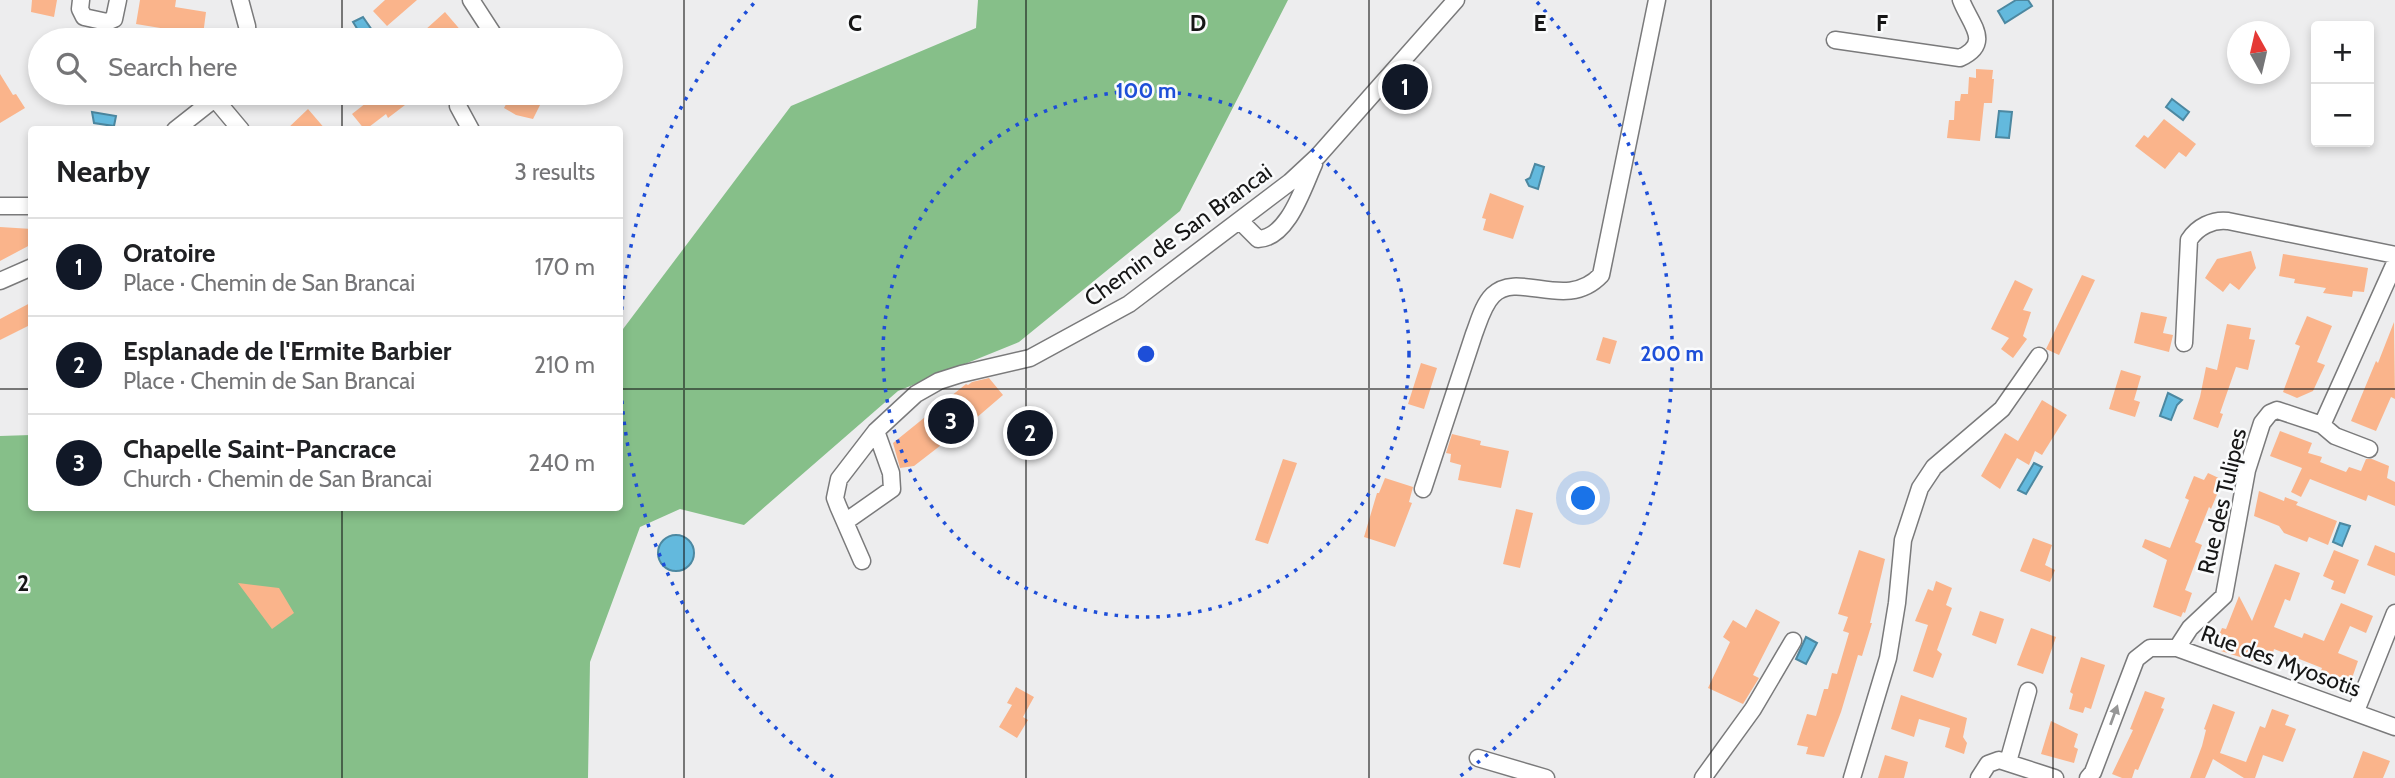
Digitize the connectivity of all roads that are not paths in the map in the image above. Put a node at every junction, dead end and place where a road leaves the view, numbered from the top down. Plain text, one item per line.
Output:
1 (81, 0) edge
2 (118, 0) edge
3 (240, 0) edge
4 (471, 0) edge
5 (1456, 0) edge
6 (1657, 0) edge
7 (1961, 0) edge
8 (247, 28) edge
9 (489, 28) edge
10 (1835, 40) dead end
11 (207, 105) edge
12 (224, 105) edge
13 (458, 105) edge
14 (180, 126) edge
15 (238, 126) edge
16 (469, 126) edge
17 (1318, 156) junction
18 (0, 206) edge
19 (28, 206) edge
20 (1240, 222) junction
21 (2395, 255) edge
22 (2395, 263) edge
23 (28, 269) edge
24 (0, 281) edge
25 (2184, 343) dead end
26 (2039, 356) dead end
27 (2322, 425) junction
28 (876, 431) junction
29 (2369, 449) dead end
30 (1423, 489) dead end
31 (845, 522) junction
32 (862, 561) dead end
33 (2395, 613) edge
34 (1793, 642) dead end
35 (2177, 648) junction
36 (2028, 691) dead end
37 (2356, 711) junction
38 (2395, 727) edge
39 (1478, 758) dead end
40 (2008, 762) junction
41 (1546, 778) edge
42 (1703, 778) edge
43 (1852, 778) edge
44 (1979, 778) edge
45 (2055, 778) edge
46 (2088, 778) edge

1 - 2 street
3 - 8 street
4 - 9 street
5 - 17 street, Chemin de San Brancai
6 - 30 street
7 - 10 street
11 - 14 street
12 - 15 street
13 - 16 street
17 - 20 street, Chemin de San Brancai
17 - 20 street
18 - 19 street
20 - 28 street, Chemin de San Brancai
21 - 25 street
22 - 27 street
23 - 24 street
26 - 43 street
27 - 29 street
27 - 35 street, Rue des Tulipes
28 - 31 street, Chemin de San Brancai
28 - 31 street
31 - 32 street, Chemin de San Brancai
33 - 37 street
34 - 42 street
35 - 37 street, Rue des Myosotis
46 -> 35 street, Rue des Myosotis
36 - 40 street
37 - 38 street, Rue des Myosotis
39 - 41 street
40 - 44 street
40 - 45 street

